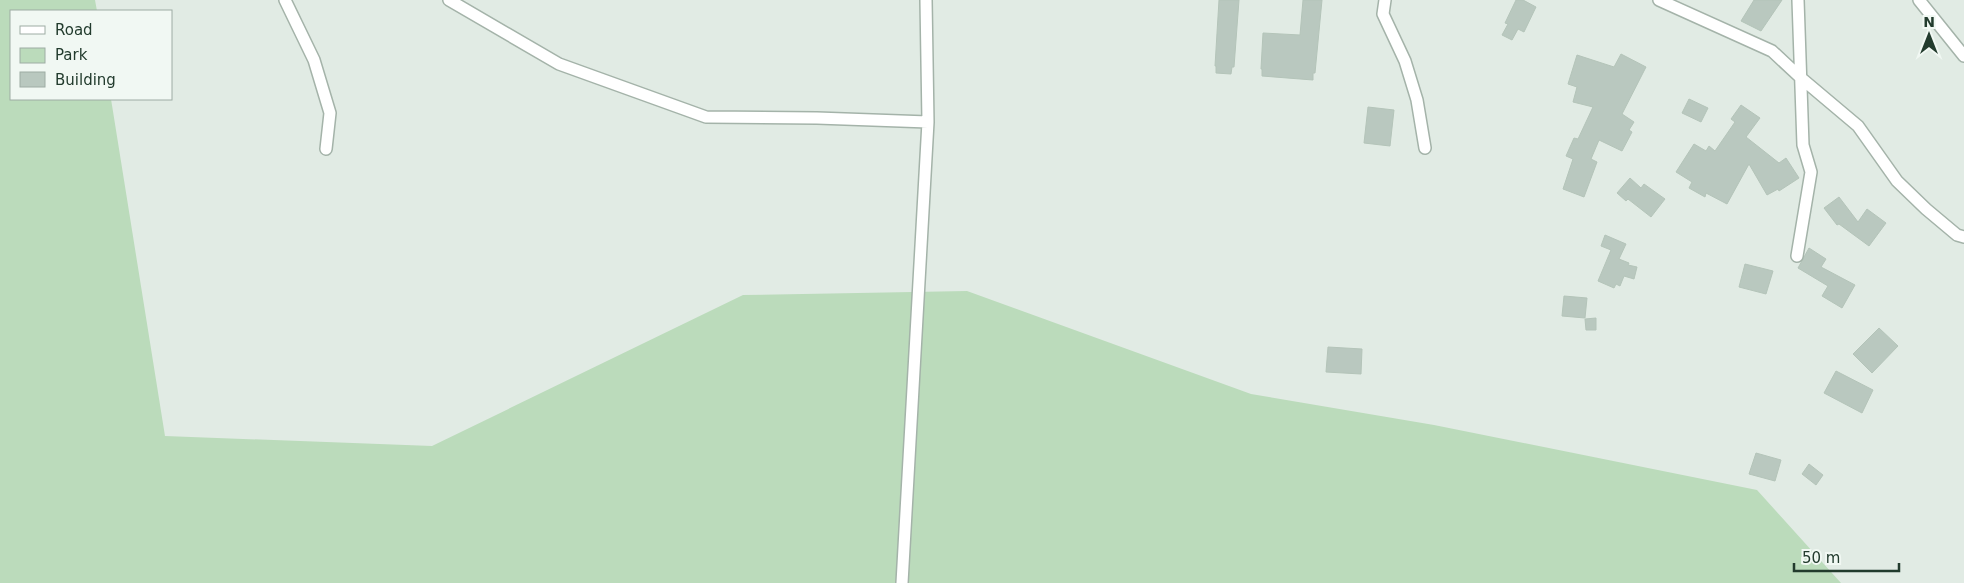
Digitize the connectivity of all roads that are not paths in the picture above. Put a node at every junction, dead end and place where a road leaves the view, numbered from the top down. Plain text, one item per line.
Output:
1 (285, 0) edge
2 (449, 0) edge
3 (926, 0) edge
4 (1385, 0) edge
5 (1659, 0) edge
6 (1798, 0) edge
7 (1919, 0) edge
8 (1964, 56) edge
9 (1801, 78) junction
10 (928, 122) junction
11 (326, 148) dead end
12 (1425, 148) dead end
13 (1964, 238) edge
14 (1797, 256) dead end
15 (902, 583) edge

1 - 11 street
2 - 10 street
3 - 10 street
4 - 12 street
5 - 9 street
6 - 9 street
7 - 8 street
9 - 13 street
9 - 14 street
10 - 15 street

